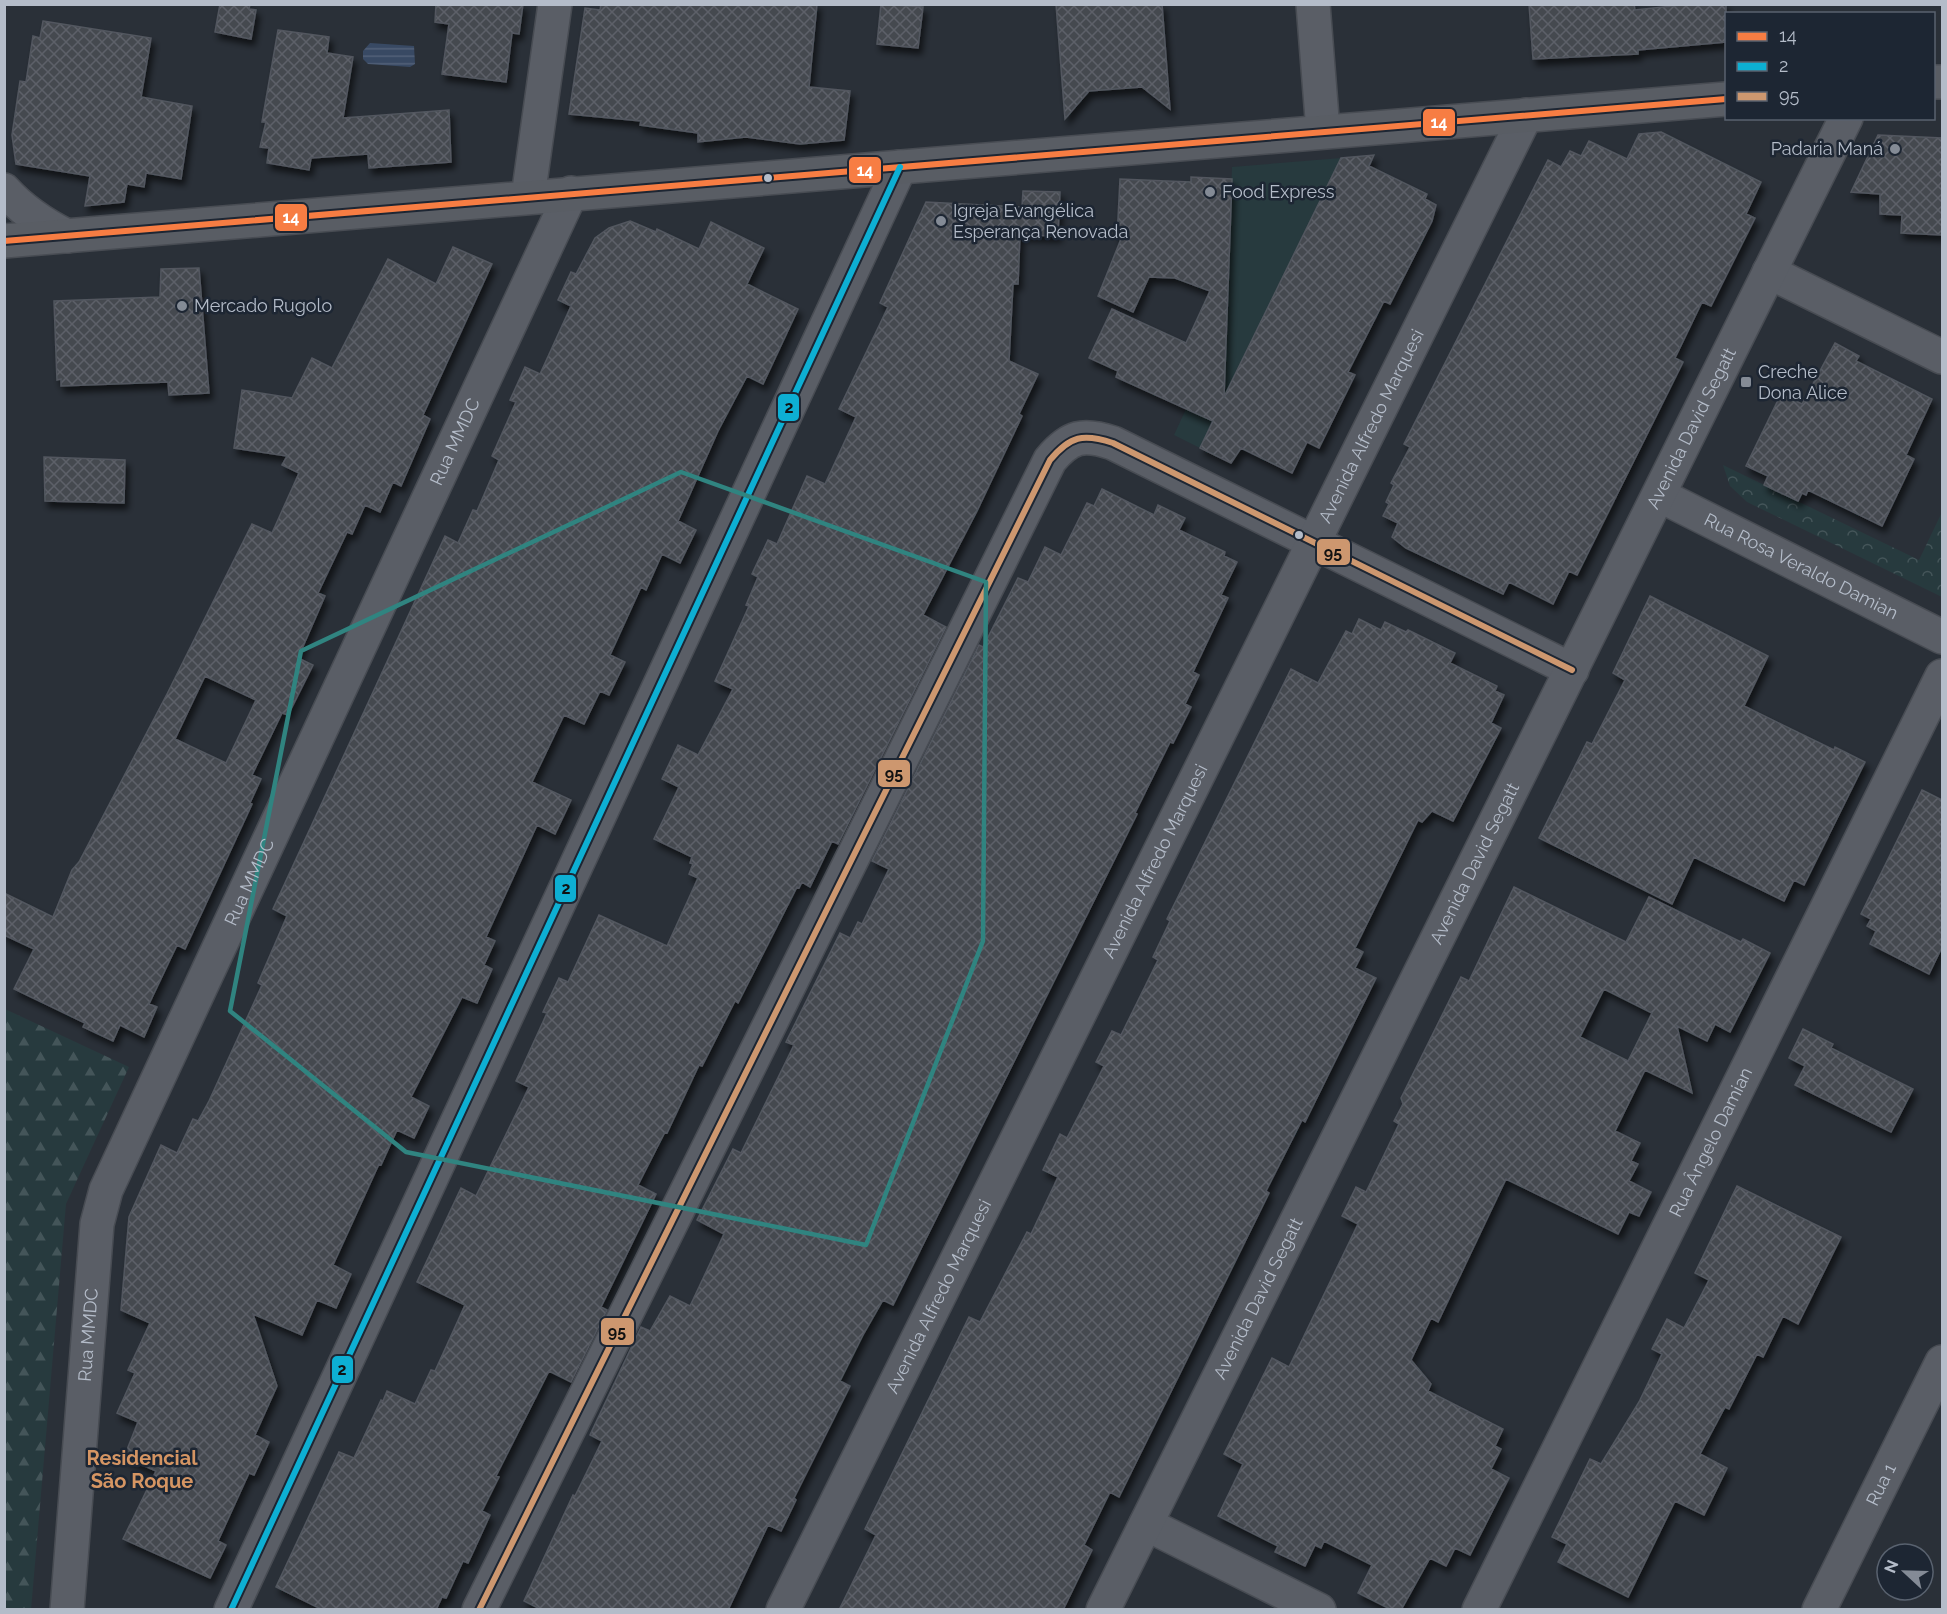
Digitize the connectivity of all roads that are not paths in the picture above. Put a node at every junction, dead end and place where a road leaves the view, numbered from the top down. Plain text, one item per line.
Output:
1 (555, 4) edge
2 (1313, 4) edge
3 (1725, 99) edge
4 (1526, 115) junction
5 (1845, 120) edge
6 (1323, 131) junction
7 (900, 167) junction
8 (4, 190) edge
9 (571, 193) junction
10 (528, 197) junction
11 (67, 236) junction
12 (4, 241) edge
13 (1769, 272) junction
14 (1942, 357) edge
15 (1659, 495) junction
16 (1314, 543) junction
17 (1942, 637) edge
18 (1572, 670) junction
19 (1942, 676) edge
20 (1942, 1362) edge
21 (1146, 1524) junction
22 (67, 1610) edge
23 (231, 1610) edge
24 (479, 1610) edge
25 (783, 1610) edge
26 (1103, 1610) edge
27 (1319, 1610) edge
28 (1479, 1610) edge
29 (1819, 1610) edge

1 - 10 street
2 - 6 street
3 - 4 main road
4 - 6 main road
4 - 16 street, Avenida Alfredo Marquesi
5 - 13 street, Avenida David Segatt
6 - 7 main road
7 - 9 main road
7 - 23 street
8 - 11 street
9 - 10 main road
9 - 22 street, Rua MMDC
10 - 11 main road
11 - 12 main road
13 - 14 street
13 - 15 street, Avenida David Segatt
15 - 17 street, Rua Rosa Veraldo Damian
15 - 18 street, Avenida David Segatt
16 - 18 street
16 - 24 street
16 - 25 street, Avenida Alfredo Marquesi
18 - 21 street, Avenida David Segatt
19 - 28 street, Rua Ângelo Damian
20 - 29 street, Rua 1
21 - 26 street, Avenida David Segatt
21 - 27 street

